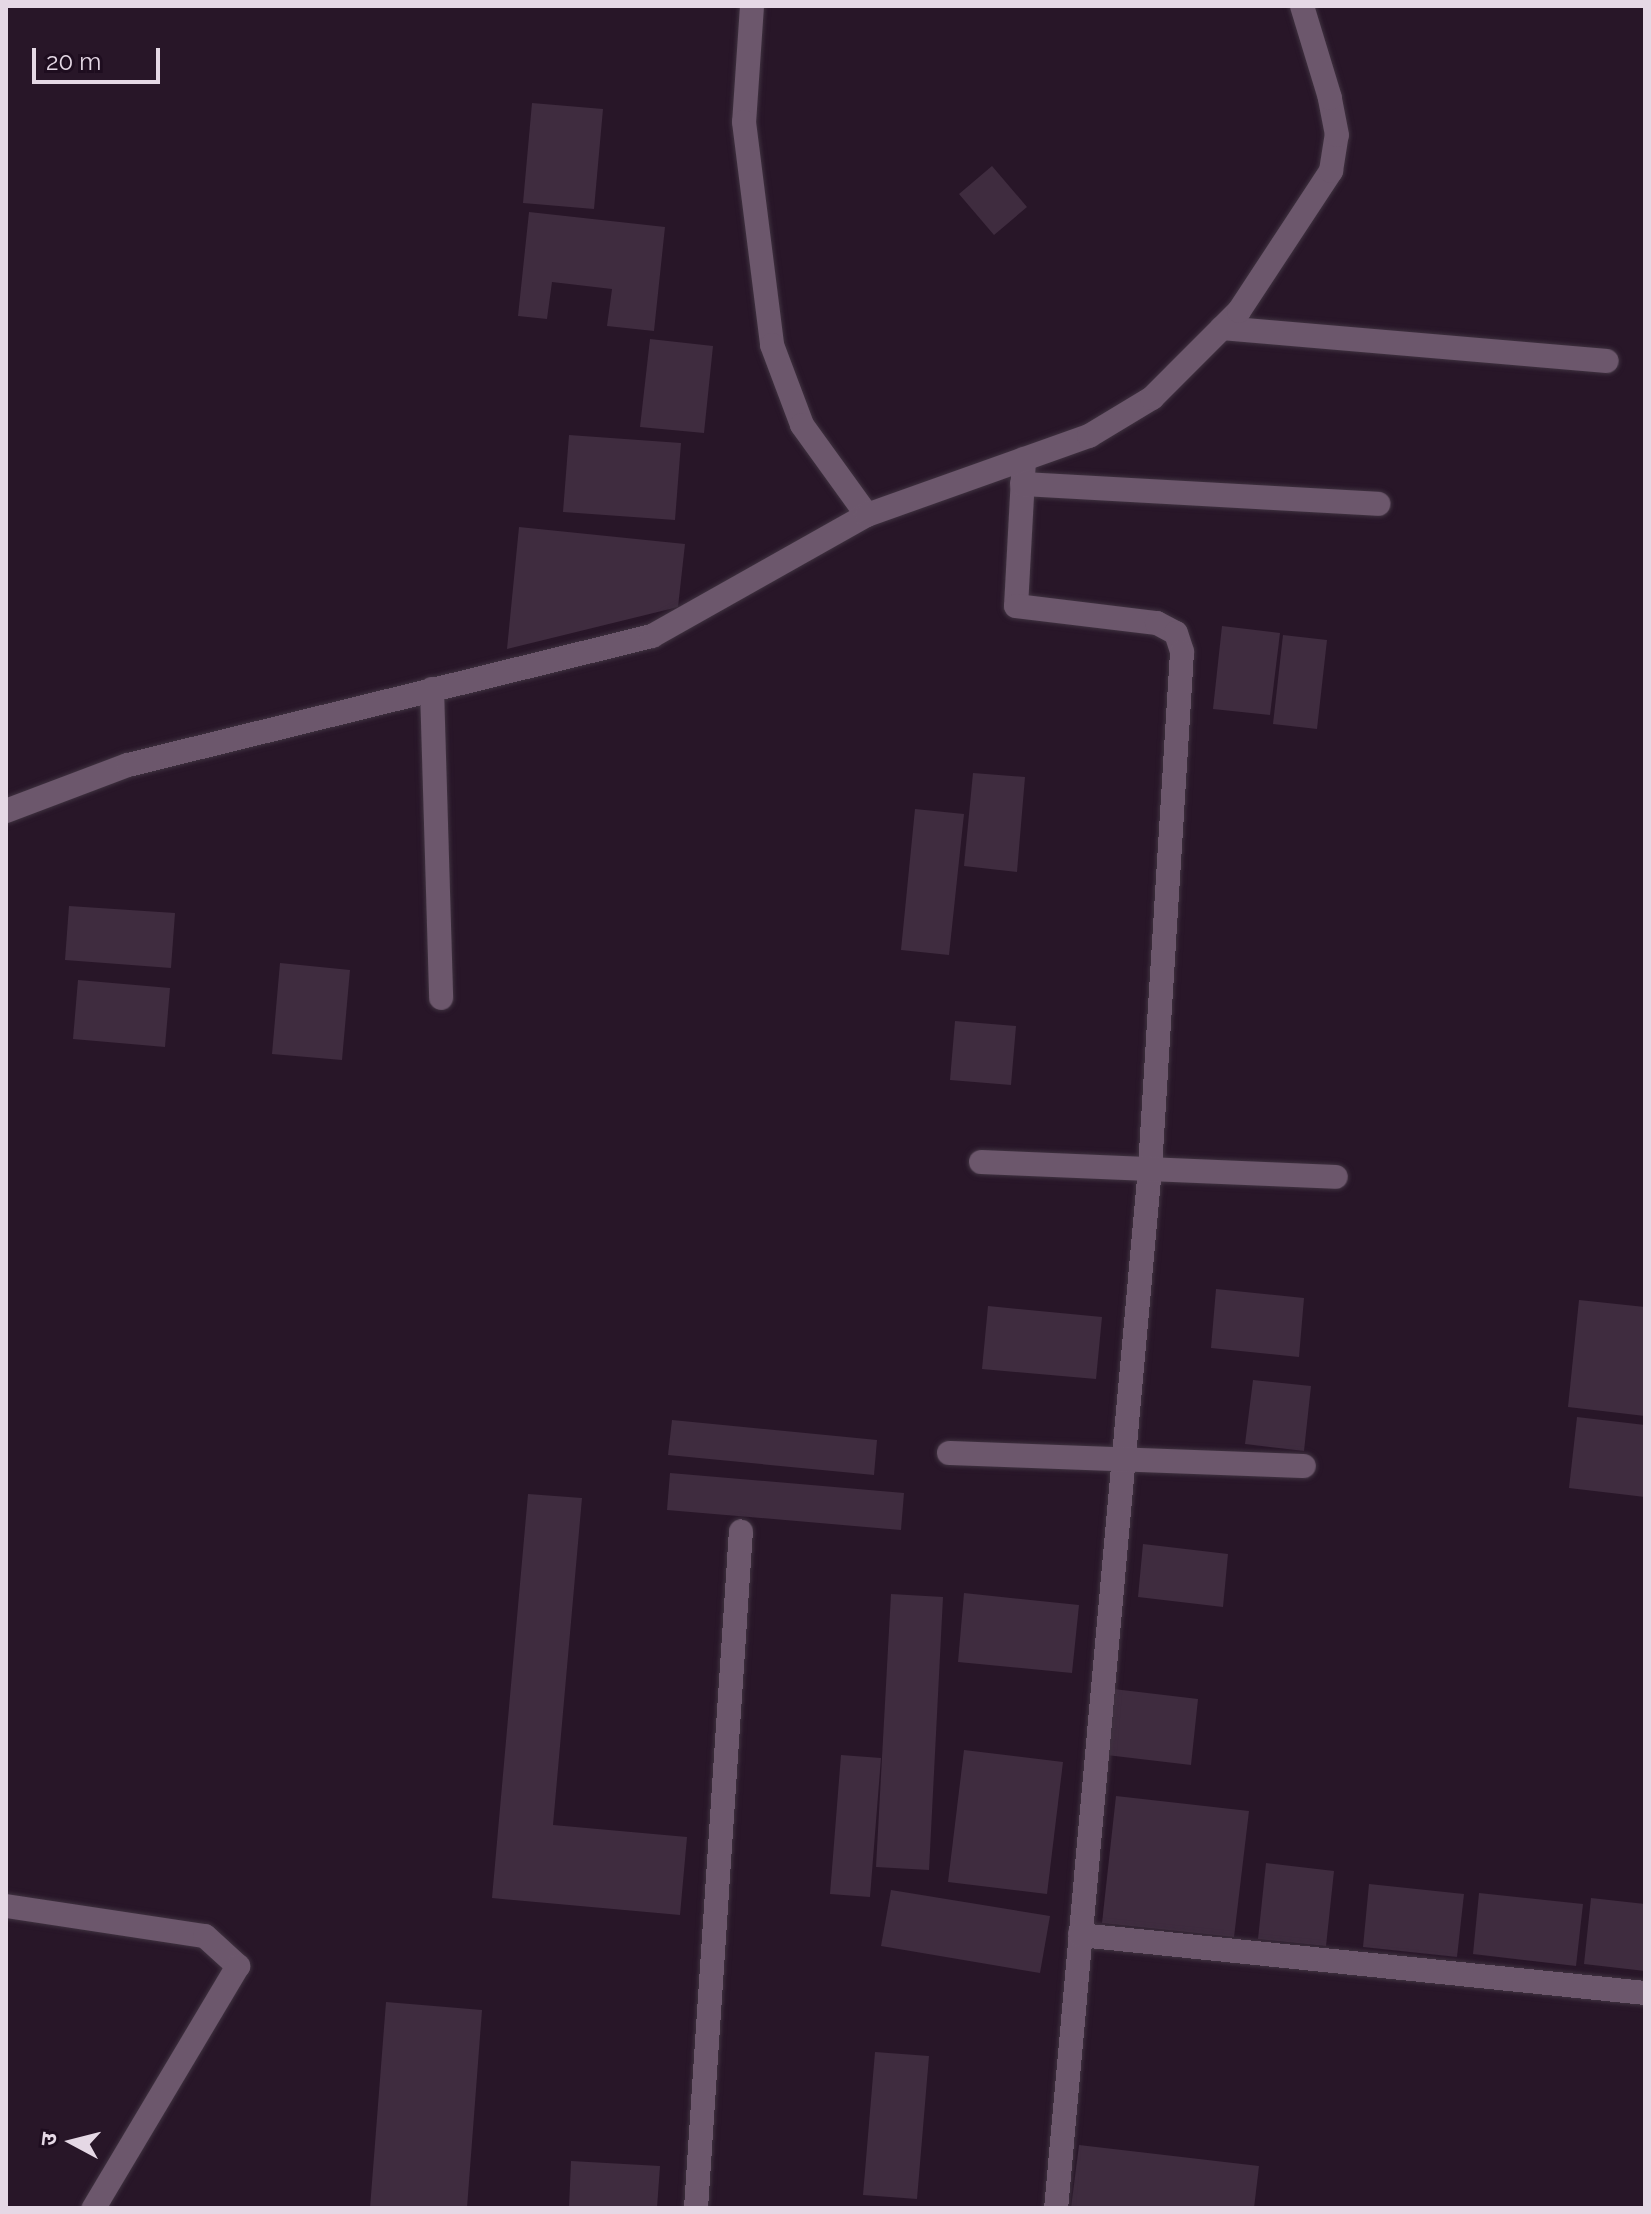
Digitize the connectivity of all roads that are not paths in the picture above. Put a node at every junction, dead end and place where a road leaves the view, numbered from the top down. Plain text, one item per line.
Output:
1 (752, 6) edge
2 (1302, 6) edge
3 (1222, 328) junction
4 (1607, 361) dead end
5 (1023, 472) junction
6 (1378, 504) dead end
7 (867, 515) junction
8 (432, 689) junction
9 (6, 811) edge
10 (441, 998) dead end
11 (981, 1162) dead end
12 (1150, 1168) junction
13 (1336, 1177) dead end
14 (949, 1453) dead end
15 (1121, 1461) junction
16 (1304, 1466) dead end
17 (741, 1531) dead end
18 (6, 1906) edge
19 (1080, 1935) junction
20 (1645, 1993) edge
21 (94, 2208) edge
22 (696, 2208) edge
23 (1056, 2208) edge

1 - 7 street
2 - 3 street
3 - 4 street
3 - 5 street
5 - 6 street
5 - 7 street
5 - 12 street
7 - 8 street
8 - 9 street
8 - 10 street
11 - 12 street
12 - 13 street
12 - 15 street
14 - 15 street
15 - 16 street
15 - 19 street
17 - 22 street
18 - 21 street
19 - 20 street
19 - 23 street

